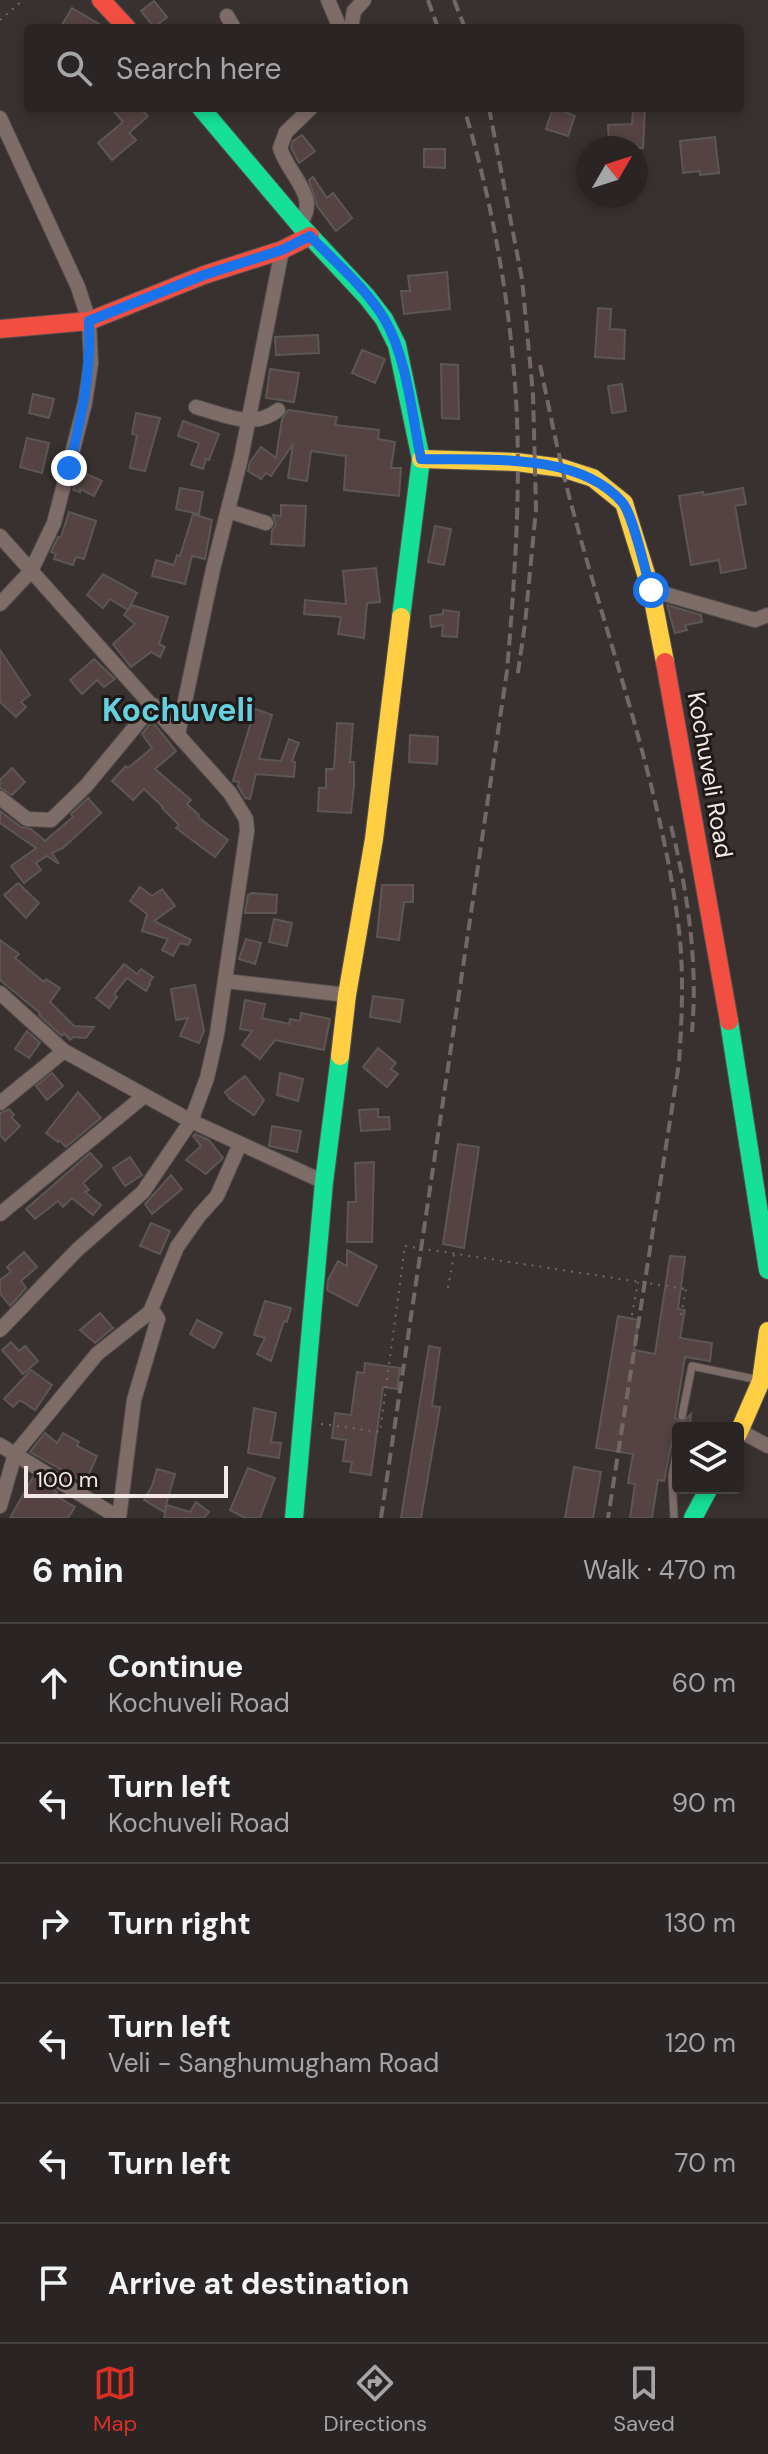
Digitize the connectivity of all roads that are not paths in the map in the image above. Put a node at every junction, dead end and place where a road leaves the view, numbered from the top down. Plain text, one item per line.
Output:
1 (101, 0) edge
2 (328, 0) edge
3 (364, 0) edge
4 (123, 24) edge
5 (338, 24) edge
6 (352, 24) edge
7 (204, 112) edge
8 (307, 112) edge
9 (0, 118) edge
10 (304, 230) junction
11 (282, 250) junction
12 (89, 321) junction
13 (0, 329) edge
14 (196, 407) dead end
15 (278, 410) dead end
16 (248, 420) junction
17 (421, 459) junction
18 (228, 511) junction
19 (266, 523) dead end
20 (0, 536) edge
21 (31, 571) junction
22 (651, 590) junction
23 (0, 604) edge
24 (768, 615) edge
25 (153, 705) junction
26 (178, 734) junction
27 (0, 798) edge
28 (225, 981) junction
29 (0, 993) edge
30 (347, 995) junction
31 (64, 1051) junction
32 (144, 1096) junction
33 (0, 1103) edge
34 (191, 1121) junction
35 (240, 1144) junction
36 (324, 1182) junction
37 (0, 1214) edge
38 (768, 1270) edge
39 (150, 1312) junction
40 (0, 1330) edge
41 (768, 1331) edge
42 (761, 1381) junction
43 (682, 1416) dead end
44 (744, 1422) edge
45 (744, 1435) edge
46 (0, 1445) edge
47 (768, 1446) edge
48 (15, 1454) junction
49 (673, 1494) edge
50 (706, 1494) edge
51 (0, 1506) edge
52 (119, 1518) edge
53 (294, 1518) edge
54 (674, 1518) edge
55 (693, 1518) edge

1 - 4 main road
2 - 5 street
3 - 6 street
7 - 10 main road
8 - 10 street
9 - 12 street
10 - 11 main road
10 - 17 main road
11 - 12 main road
11 - 16 street
12 - 13 main road
12 - 21 street
14 - 16 street
15 - 16 street
16 - 18 street
17 - 22 main road, Kochuveli Road
17 - 30 main road
18 - 19 street
18 - 26 street
20 - 21 street
21 - 23 street
21 - 25 street
22 - 24 street
22 - 38 main road, Kochuveli Road
25 - 26 street
25 - 27 street
26 - 28 street
28 - 30 street
28 - 34 street
29 - 31 street
30 - 36 main road
31 - 32 street
31 - 33 street
32 - 34 street
32 - 37 street
34 - 35 street
34 - 40 street
35 - 36 street
35 - 39 street
36 - 53 main road
39 - 48 street
39 - 52 street
41 - 42 main road
42 - 43 lane
42 - 44 main road
45 - 47 street
46 - 48 street
48 - 51 street
48 - 52 street
49 - 54 lane
50 - 55 main road

